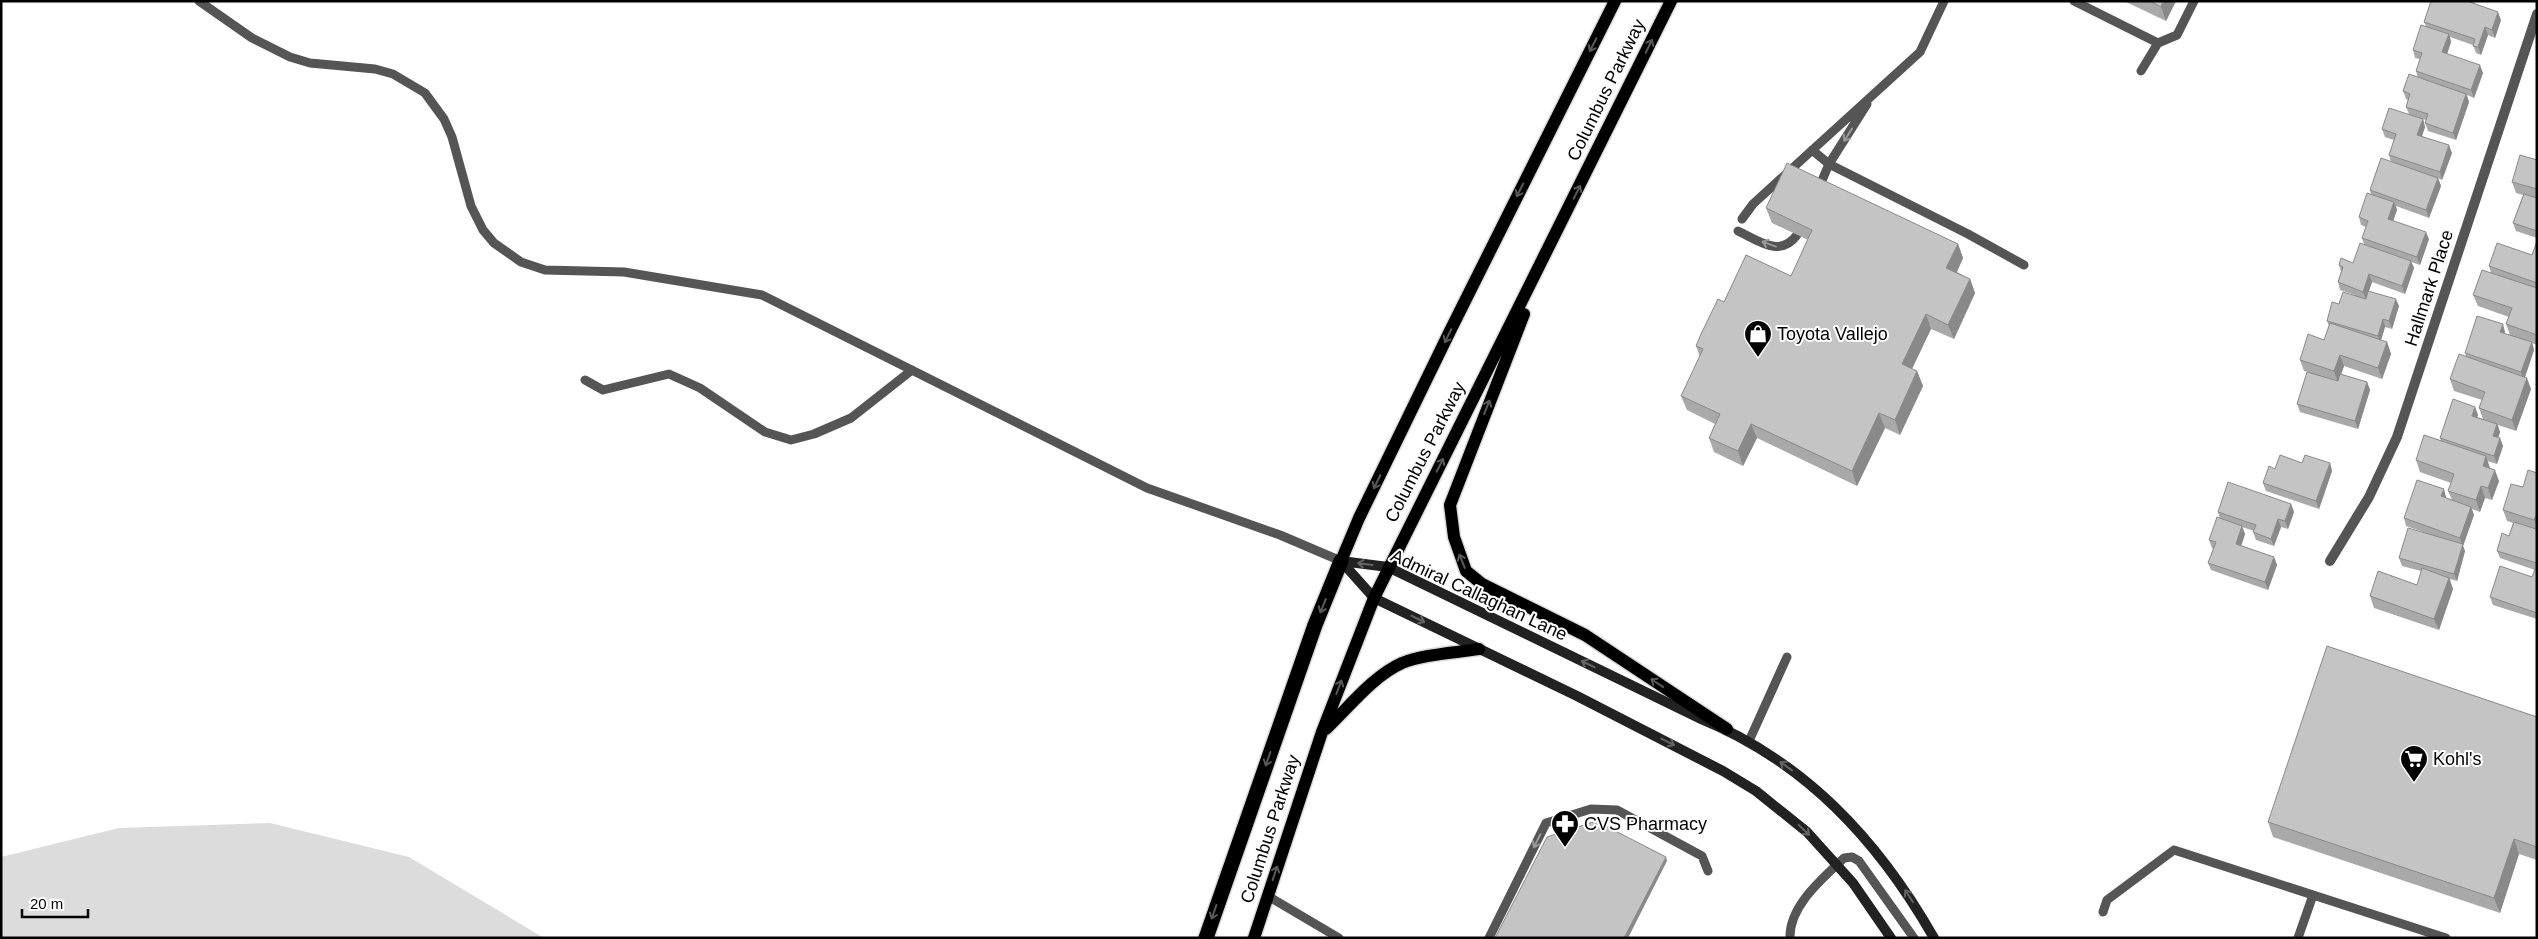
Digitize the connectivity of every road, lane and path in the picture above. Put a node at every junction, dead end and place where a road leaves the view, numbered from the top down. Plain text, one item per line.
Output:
1 (199, 1) edge
2 (1615, 1) edge
3 (1671, 1) edge
4 (1944, 1) edge
5 (2074, 1) edge
6 (2194, 1) edge
7 (2537, 14) edge
8 (2158, 43) junction
9 (2141, 71) dead end
10 (1874, 93) junction
11 (1812, 150) junction
12 (1829, 164) junction
13 (1818, 190) edge
14 (1742, 219) dead end
15 (1738, 231) dead end
16 (1797, 234) edge
17 (1555, 235) junction
18 (2024, 265) dead end
19 (912, 370) junction
20 (585, 380) dead end
21 (1341, 561) junction
22 (2330, 561) dead end
23 (1388, 567) junction
24 (1374, 598) junction
25 (1479, 649) junction
26 (1787, 657) dead end
27 (1726, 730) junction
28 (1322, 732) junction
29 (1750, 741) junction
30 (1836, 865) junction
31 (1708, 871) dead end
32 (2313, 895) junction
33 (1268, 896) junction
34 (2103, 912) dead end
35 (1206, 938) edge
36 (1254, 938) edge
37 (1339, 938) edge
38 (1489, 938) edge
39 (1790, 938) edge
40 (1891, 938) edge
41 (1914, 938) edge
42 (1934, 938) edge
43 (2298, 938) edge
44 (2446, 938) edge

1 - 19 lane
2 -> 21 main road, Columbus Parkway
17 -> 3 main road, Columbus Parkway
4 - 10 lane
5 - 8 lane
6 - 8 lane
7 - 22 street, Hallmark Place
8 - 9 lane
10 - 11 lane
10 -> 12 lane
11 - 12 lane
11 - 14 lane
12 - 13 lane
12 - 18 lane
16 -> 15 lane
23 -> 17 main road, Columbus Parkway
27 -> 17 main road
19 - 20 lane
19 - 21 lane
23 -> 21 main road, Admiral Callaghan Lane
21 - 24 main road
21 -> 35 highway, Columbus Parkway
23 - 24 main road, Columbus Parkway
27 -> 23 main road, Admiral Callaghan Lane
24 -> 25 main road
28 -> 24 main road, Columbus Parkway
25 - 28 main road
25 -> 30 main road
26 - 29 lane
27 - 29 main road, Admiral Callaghan Lane
33 -> 28 main road, Columbus Parkway
42 -> 29 main road, Admiral Callaghan Lane
30 - 39 lane
30 - 40 main road
30 - 41 lane
31 -> 38 lane
32 - 34 lane
32 - 43 lane
32 - 44 lane
33 - 36 main road, Columbus Parkway
33 - 37 lane

